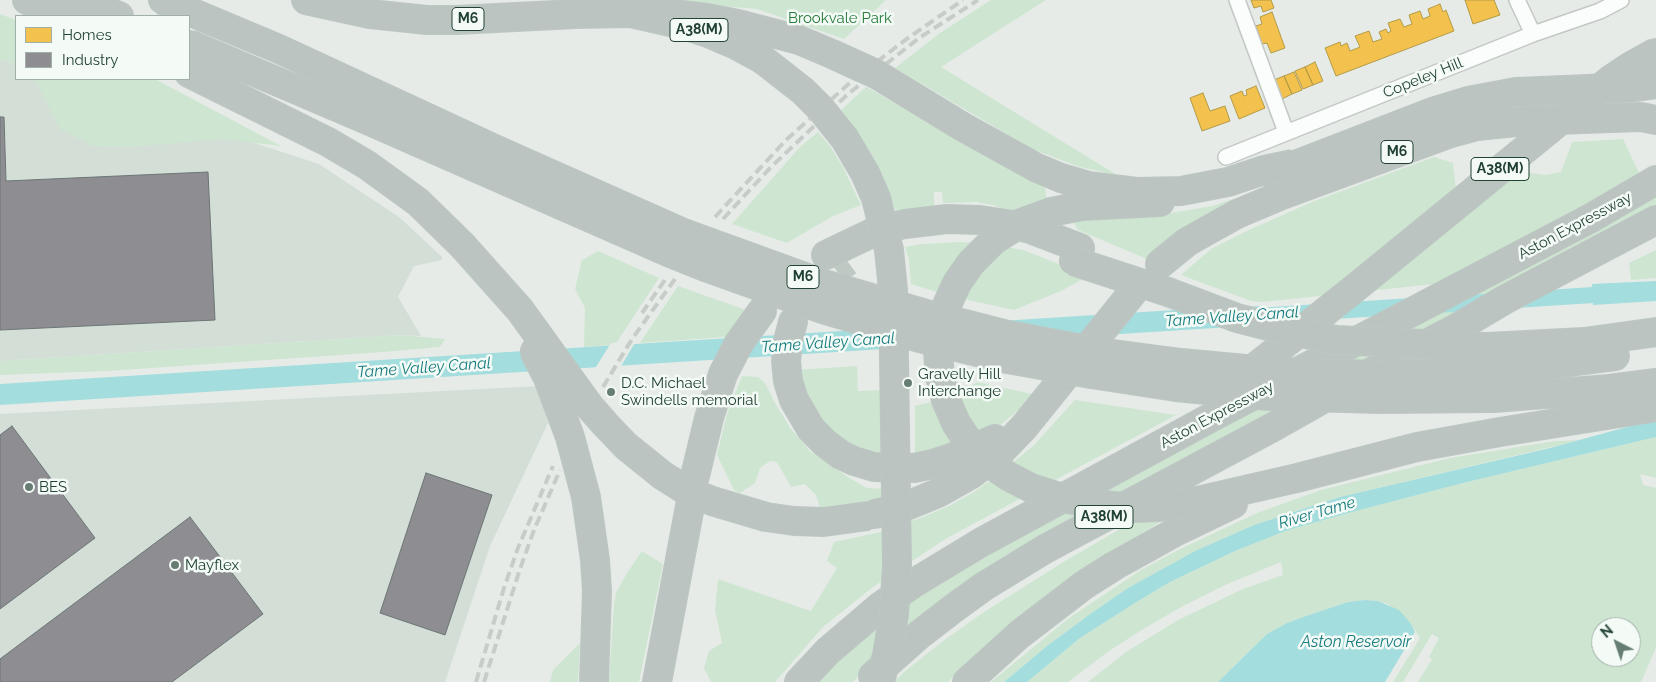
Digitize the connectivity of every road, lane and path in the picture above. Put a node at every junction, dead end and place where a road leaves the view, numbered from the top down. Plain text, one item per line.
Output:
1 (27, 0) edge
2 (75, 0) edge
3 (162, 0) edge
4 (306, 0) edge
5 (1237, 0) edge
6 (1518, 0) edge
7 (1621, 0) edge
8 (631, 14) junction
9 (61, 15) edge
10 (116, 15) edge
11 (1532, 34) junction
12 (190, 44) edge
13 (1656, 52) edge
14 (190, 73) edge
15 (1656, 84) edge
16 (1656, 120) edge
17 (1286, 132) junction
18 (1226, 157) dead end
19 (1293, 164) junction
20 (1656, 180) edge
21 (1656, 220) edge
22 (1656, 240) edge
23 (462, 245) junction
24 (845, 254) tunnel mouth
25 (1160, 264) dead end
26 (1129, 297) dead end
27 (762, 311) dead end
28 (793, 322) tunnel mouth
29 (1455, 329) junction
30 (1656, 332) edge
31 (1656, 349) edge
32 (1656, 383) edge
33 (1656, 407) edge
34 (1024, 427) junction
35 (695, 476) dead end
36 (1297, 478) junction
37 (1079, 489) junction
38 (690, 506) dead end
39 (594, 682) edge
40 (657, 682) edge
41 (799, 682) edge
42 (867, 682) edge
43 (880, 682) edge
44 (967, 682) edge

1 - 9 highway
2 - 10 highway
3 - 31 highway, M6, bridge
4 - 8 highway, M6
5 - 17 street
6 - 11 street
7 - 11 street, Copeley Hill
8 - 19 highway, M6, bridge
8 - 43 highway, A38(M), bridge
11 - 17 street, Copeley Hill
12 - 32 highway, M6, bridge
13 - 37 highway, A38(M), bridge
14 - 23 highway
15 - 19 highway, M6
16 - 25 highway, M6
17 - 18 street, Copeley Hill
19 - 36 highway, M6, bridge
20 - 37 highway, Aston Expressway / A38(M)
21 - 29 highway, A38(M)
22 - 29 highway, A38(M)
23 - 34 highway, bridge
23 - 39 highway, bridge
24 - 30 highway, bridge
26 - 34 highway
27 - 35 highway
28 - 34 highway
29 - 42 highway, A38(M), bridge
33 - 36 highway, M6
36 - 44 highway
37 - 41 highway, Aston Expressway / A38(M)
38 - 40 highway

